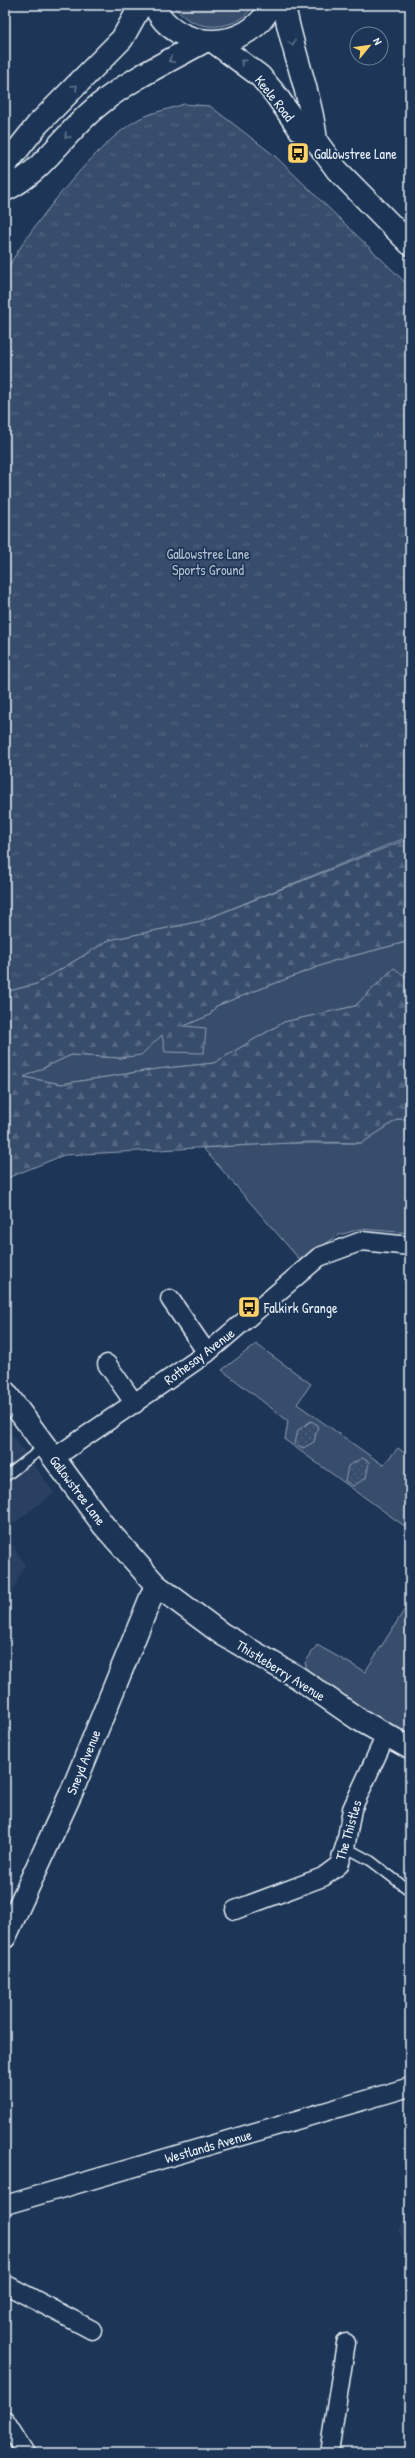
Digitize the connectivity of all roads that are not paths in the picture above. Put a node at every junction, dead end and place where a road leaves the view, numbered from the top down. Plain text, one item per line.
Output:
1 (141, 5) edge
2 (154, 5) edge
3 (271, 5) edge
4 (284, 5) edge
5 (209, 42) junction
6 (316, 141) junction
7 (5, 170) edge
8 (5, 190) edge
9 (410, 244) edge
10 (410, 1246) edge
11 (170, 1299) dead end
12 (207, 1353) junction
13 (107, 1364) dead end
14 (5, 1392) edge
15 (135, 1404) junction
16 (49, 1452) junction
17 (5, 1477) edge
18 (156, 1585) junction
19 (386, 1735) junction
20 (410, 1748) edge
21 (345, 1847) junction
22 (410, 1891) edge
23 (235, 1910) dead end
24 (5, 1937) edge
25 (410, 2088) edge
26 (5, 2205) edge
27 (5, 2284) edge
28 (92, 2330) dead end
29 (346, 2343) dead end
30 (5, 2421) edge
31 (25, 2453) edge
32 (329, 2453) edge

7 -> 1 street
2 - 5 street
3 - 5 street
4 -> 6 street, Keele Road
6 -> 5 street, Keele Road
5 -> 8 street
6 - 9 street, Keele Road
10 - 12 street, Rothesay Avenue
11 - 12 street
12 - 15 street, Rothesay Avenue
13 - 15 street
14 - 16 street, Gallowstree Lane
15 - 16 street, Rothesay Avenue
16 - 17 lane
16 - 18 street, Gallowstree Lane
18 - 19 street, Thistleberry Avenue
18 - 24 street, Sneyd Avenue
19 - 20 street, Thistleberry Avenue
19 - 21 street, The Thistles
21 - 22 lane
21 - 23 street, The Thistles
25 - 26 street, Westlands Avenue
27 - 28 street
29 - 32 street
30 - 31 street

